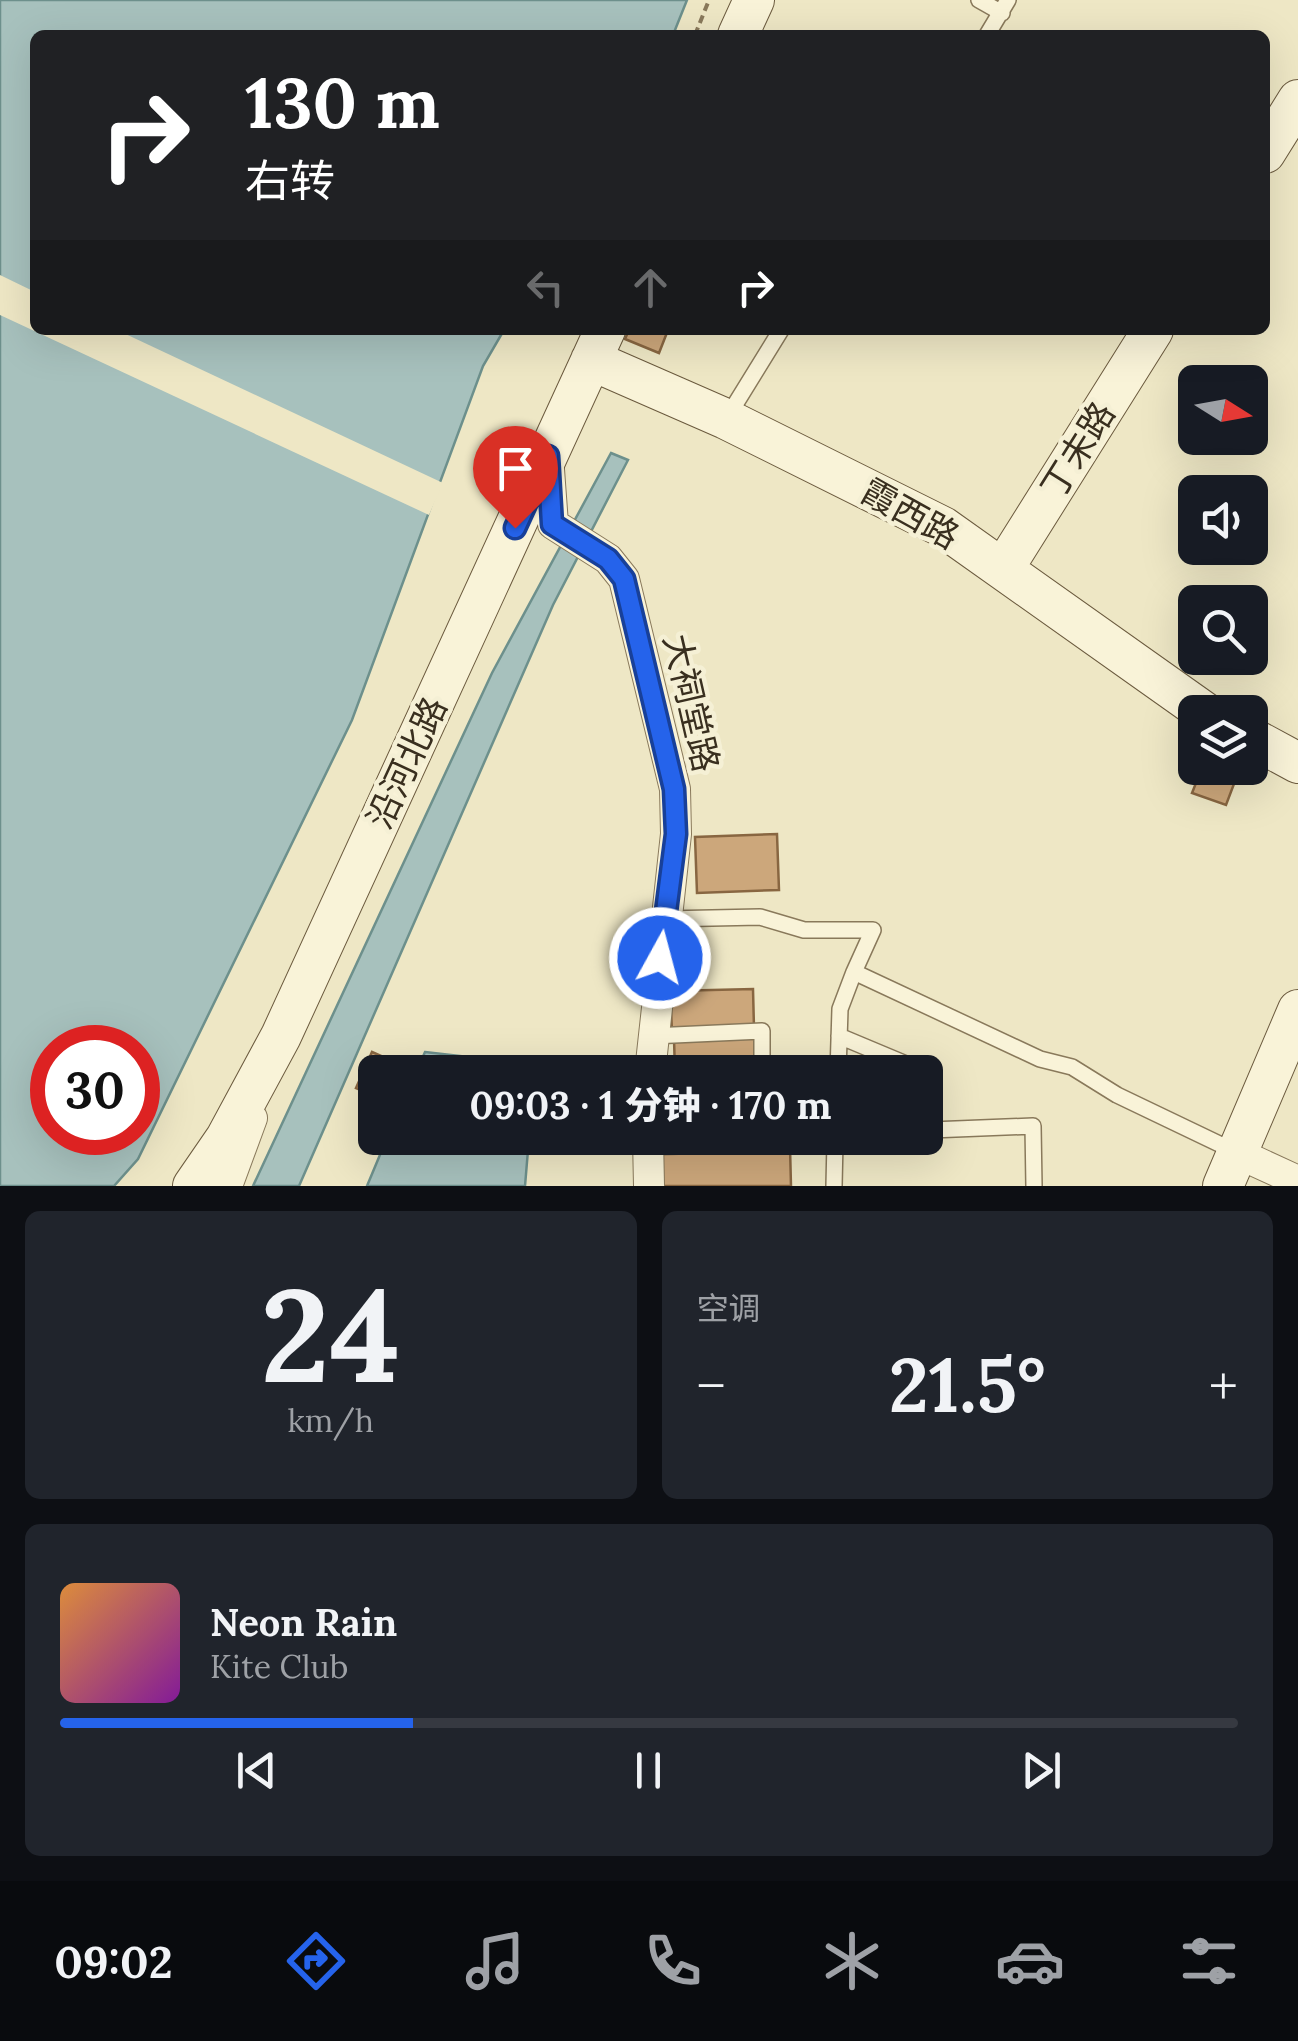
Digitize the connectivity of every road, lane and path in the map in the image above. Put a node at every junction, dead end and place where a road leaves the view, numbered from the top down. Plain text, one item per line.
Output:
1 (709, 0) edge
2 (754, 0) edge
3 (979, 0) edge
4 (1005, 7) edge
5 (696, 30) edge
6 (740, 30) edge
7 (989, 30) edge
8 (1298, 100) edge
9 (1270, 145) edge
10 (778, 335) edge
11 (1151, 335) edge
12 (598, 345) edge
13 (726, 419) junction
14 (548, 456) junction
15 (1003, 569) junction
16 (1180, 695) edge
17 (1268, 747) edge
18 (1298, 763) edge
19 (664, 918) junction
20 (854, 972) junction
21 (1298, 1010) edge
22 (281, 1036) junction
23 (652, 1036) junction
24 (839, 1036) junction
25 (651, 1055) edge
26 (762, 1055) edge
27 (838, 1055) edge
28 (884, 1055) edge
29 (943, 1130) edge
30 (648, 1155) edge
31 (835, 1155) edge
32 (1230, 1170) edge
33 (1298, 1181) edge
34 (192, 1186) edge
35 (228, 1186) edge
36 (649, 1186) edge
37 (834, 1186) edge
38 (1034, 1186) edge

1 - 5 path
2 - 6 street
3 - 4 lane
4 - 7 lane
8 - 9 street
10 - 13 lane
11 - 15 street, 丁未路
12 - 13 street, 霞西路
12 - 14 street, 沿河北路
13 - 15 street, 霞西路
14 - 19 street, 大祠堂路
14 - 22 street, 沿河北路
15 - 16 street, 霞西路
17 - 18 street
19 - 20 lane
19 - 23 street, 大祠堂路
20 - 24 lane
20 - 32 lane
21 - 32 street
22 - 34 street, 沿河北路
22 - 35 street
23 - 25 street, 大祠堂路
23 - 26 lane
24 - 27 lane
24 - 28 lane
29 - 38 lane
30 - 36 street
31 - 37 lane
32 - 33 street

